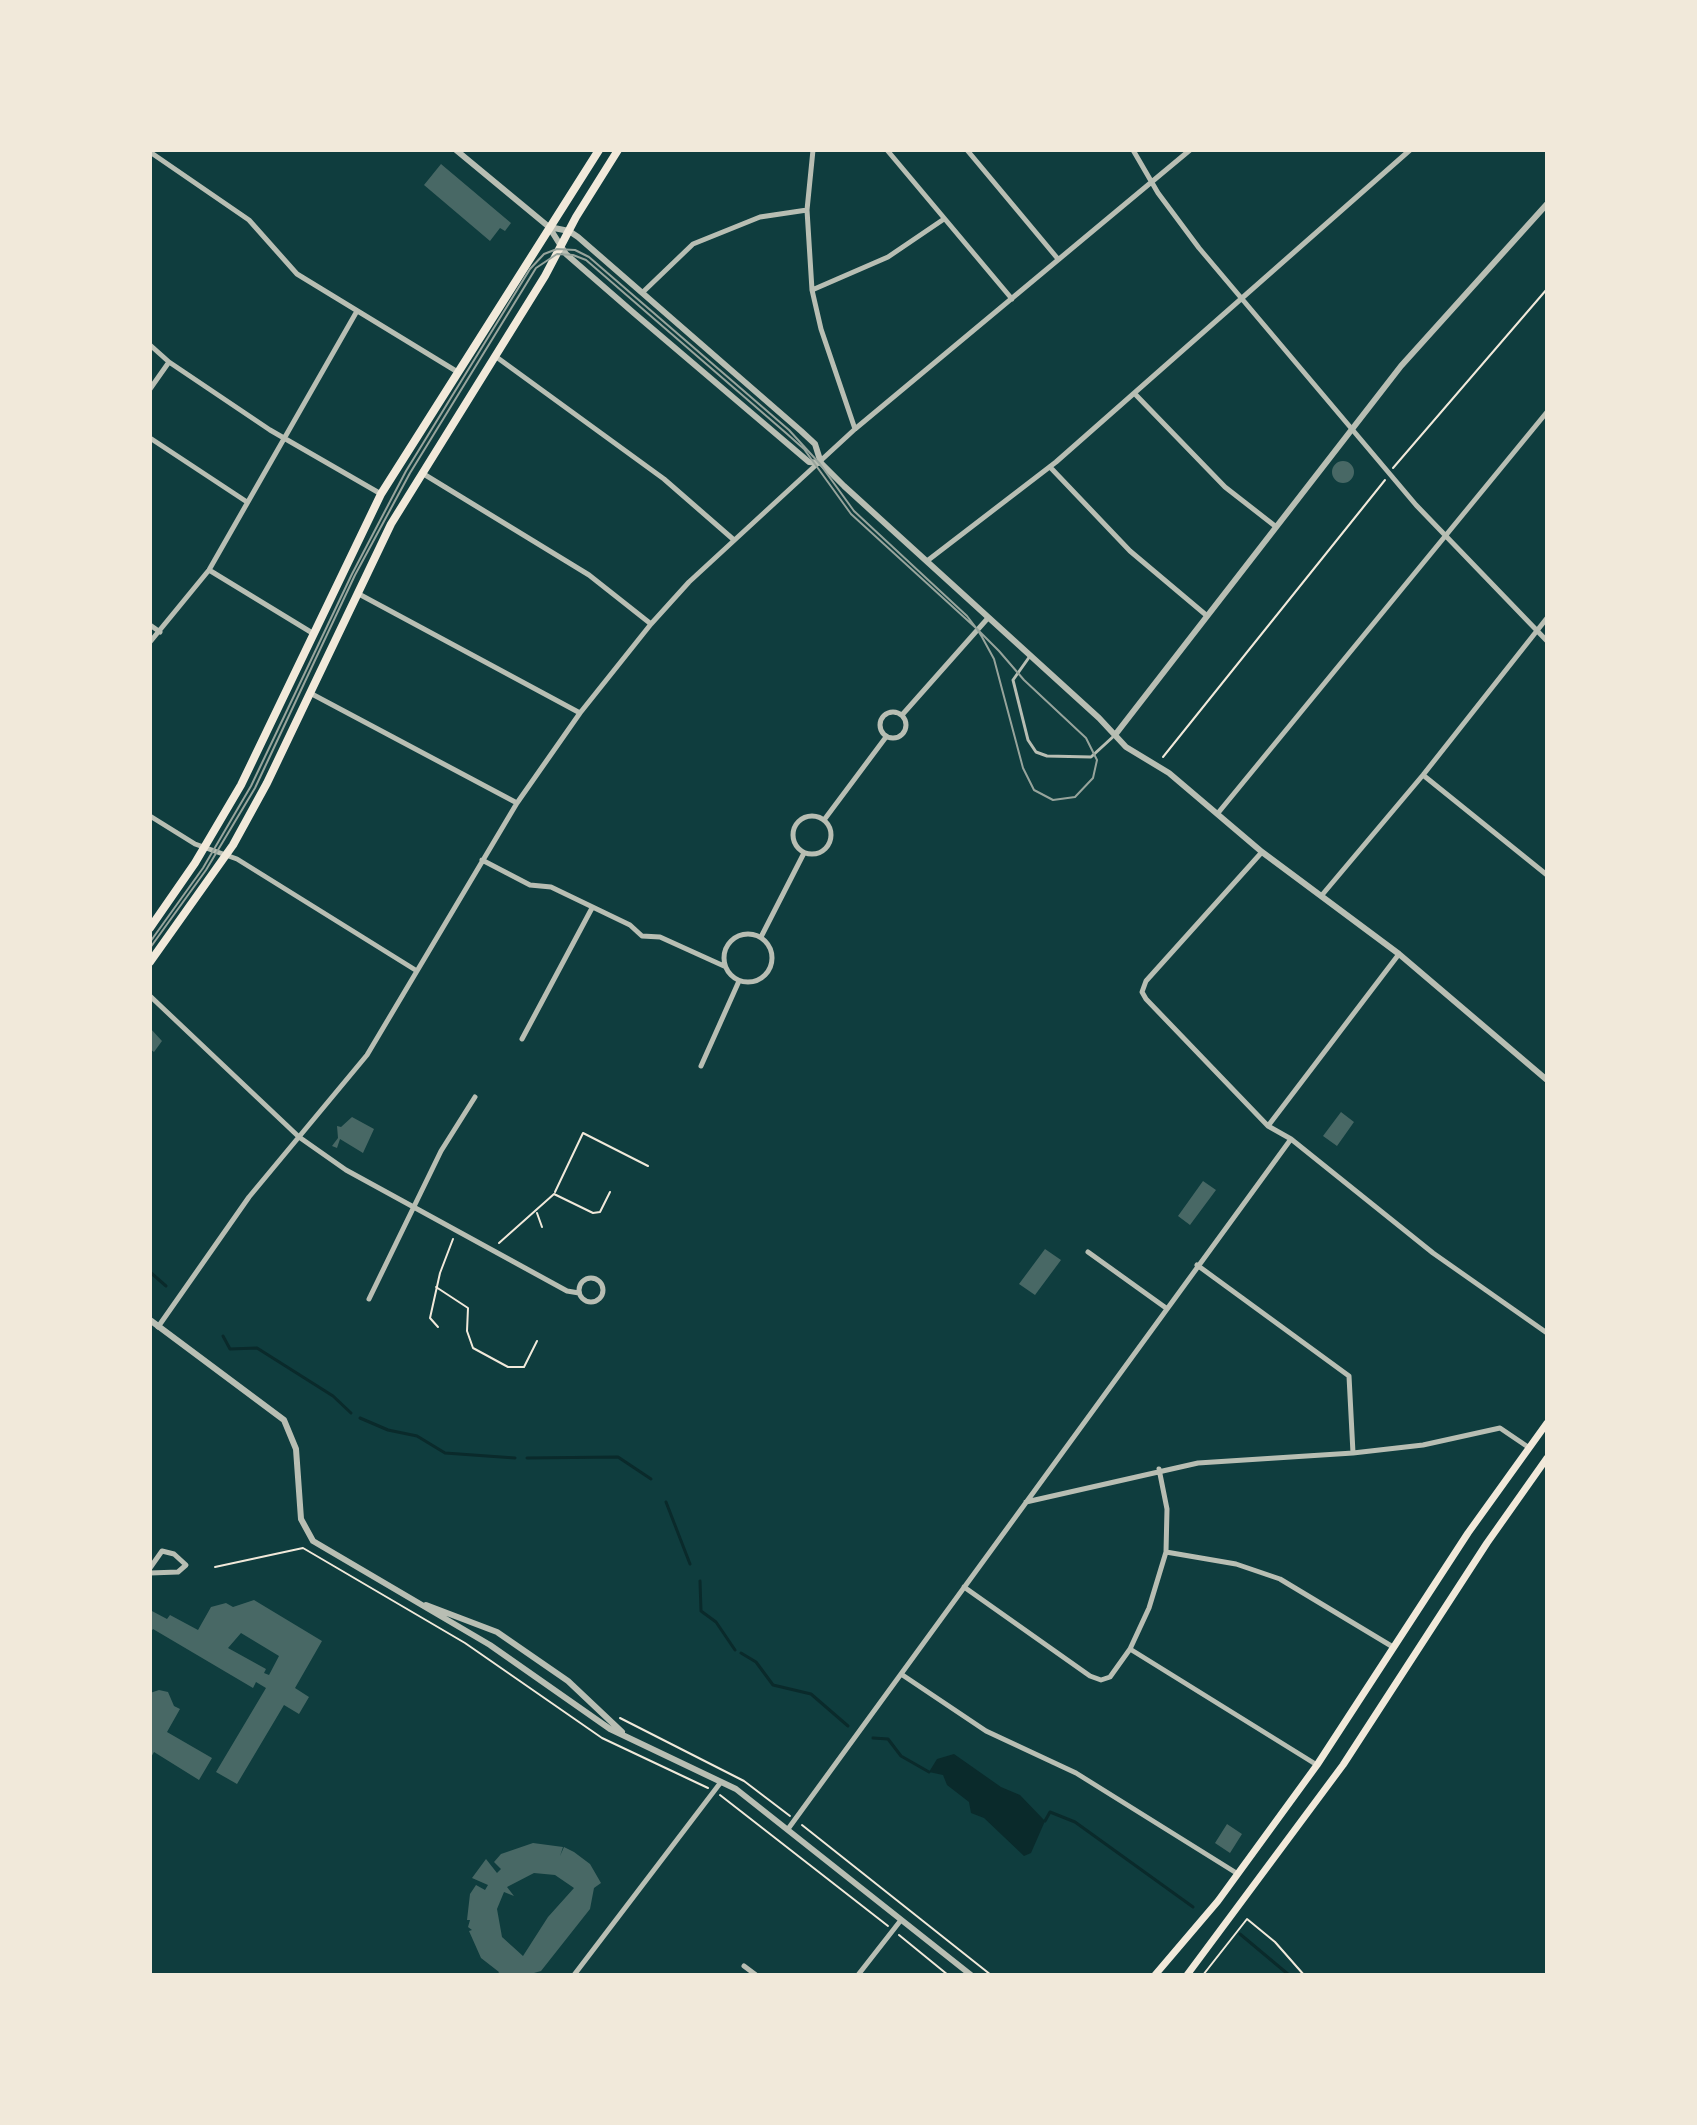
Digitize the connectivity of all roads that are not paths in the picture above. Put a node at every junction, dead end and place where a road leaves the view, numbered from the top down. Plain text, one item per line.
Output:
1 (456, 150) edge
2 (599, 150) edge
3 (618, 150) edge
4 (813, 150) edge
5 (887, 150) edge
6 (967, 150) edge
7 (1133, 150) edge
8 (1190, 150) edge
9 (1410, 150) edge
10 (150, 152) edge
11 (1152, 182) junction
12 (1547, 204) edge
13 (807, 210) junction
14 (945, 218) junction
15 (549, 227) junction
16 (569, 231) junction
17 (561, 248) junction
18 (1058, 259) junction
19 (812, 290) junction
20 (643, 292) junction
21 (1242, 298) junction
22 (1012, 299) junction
23 (357, 311) junction
24 (150, 345) edge
25 (494, 355) junction
26 (169, 362) junction
27 (456, 371) junction
28 (150, 389) edge
29 (1135, 394) junction
30 (1547, 412) edge
31 (855, 429) junction
32 (1352, 429) junction
33 (150, 438) edge
34 (284, 438) junction
35 (821, 463) junction
36 (1050, 467) junction
37 (421, 472) junction
38 (381, 494) junction
39 (247, 502) junction
40 (1275, 526) junction
41 (1445, 536) junction
42 (734, 540) junction
43 (926, 562) junction
44 (209, 570) junction
45 (357, 593) junction
46 (1206, 615) junction
47 (988, 618) junction
48 (1547, 618) edge
49 (651, 624) junction
50 (150, 625) edge
51 (1537, 631) junction
52 (160, 632) junction
53 (315, 634) junction
54 (1547, 641) edge
55 (150, 642) edge
56 (1030, 656) junction
57 (310, 693) junction
58 (580, 713) junction
59 (902, 715) junction
60 (1115, 735) junction
61 (886, 737) junction
62 (1423, 775) junction
63 (517, 803) junction
64 (1218, 813) junction
65 (150, 816) edge
66 (824, 820) junction
67 (205, 848) junction
68 (1262, 852) junction
69 (804, 853) junction
70 (226, 855) junction
71 (482, 860) junction
72 (1547, 875) edge
73 (1322, 895) junction
74 (592, 908) junction
75 (150, 928) edge
76 (761, 937) junction
77 (1399, 954) junction
78 (150, 962) edge
79 (724, 966) junction
80 (417, 971) junction
81 (739, 981) junction
82 (150, 996) edge
83 (522, 1039) dead end
84 (701, 1066) dead end
85 (1546, 1077) edge
86 (475, 1097) dead end
87 (1268, 1126) junction
88 (299, 1137) junction
89 (1291, 1139) junction
90 (413, 1207) junction
91 (1088, 1252) dead end
92 (1197, 1265) junction
93 (579, 1293) junction
94 (369, 1299) dead end
95 (1166, 1308) junction
96 (150, 1320) edge
97 (158, 1327) junction
98 (1547, 1333) edge
99 (1547, 1423) edge
100 (1528, 1447) junction
101 (1353, 1453) junction
102 (1547, 1458) edge
103 (1159, 1469) junction
104 (1025, 1503) junction
105 (1166, 1552) junction
106 (150, 1570) edge
107 (964, 1587) junction
108 (415, 1601) junction
109 (1393, 1647) junction
110 (1130, 1649) junction
111 (901, 1674) junction
112 (624, 1734) junction
113 (1317, 1765) junction
114 (721, 1781) junction
115 (788, 1829) junction
116 (1238, 1874) junction
117 (901, 1920) junction
118 (744, 1966) dead end
119 (574, 1975) edge
120 (756, 1975) edge
121 (858, 1975) edge
122 (971, 1975) edge
123 (1155, 1975) edge
124 (1187, 1975) edge

1 - 15 street
2 - 15 main road
3 - 16 main road
4 - 13 street
5 - 14 street
6 - 18 street
7 - 11 street
8 - 11 street
9 - 21 street
10 - 23 street
11 - 18 street
11 - 21 street
12 - 32 street
13 - 19 street
13 - 20 street
14 - 19 street
14 - 22 street
15 - 16 street
15 - 17 street
15 - 27 main road
16 - 17 main road
16 - 20 street
17 - 25 main road
17 - 35 street
18 - 22 street
19 - 31 street
20 - 35 street
21 - 29 street
21 - 32 street
22 - 31 street
23 - 27 street
23 - 34 street
24 - 26 street
25 - 37 main road
25 - 42 street
26 - 28 street
26 - 34 street
27 - 38 main road
29 - 36 street
29 - 40 street
30 - 41 street
31 - 35 street
32 - 40 street
32 - 41 street
33 - 39 street
34 - 38 street
34 - 39 street
35 - 42 street
35 - 43 street
36 - 43 street
36 - 46 street
37 - 45 main road
37 - 49 street
38 - 53 main road
39 - 44 street
40 - 46 street
41 - 51 street
41 - 64 street
42 - 49 street
43 - 47 street
44 - 52 street
44 - 53 street
45 - 57 main road
45 - 58 street
46 - 60 street
47 - 56 street
47 - 59 street
48 - 51 street
49 - 58 street
50 - 52 street
51 - 54 street
51 - 62 street
52 - 55 street
53 - 67 main road
56 - 60 street
56 - 60 lane
57 - 63 street
57 - 70 main road
58 - 63 street
59 - 61 street
59 - 61 street
60 - 64 street
61 - 66 street
62 - 72 street
62 - 73 street
63 - 71 street
64 - 68 street
65 - 67 street
66 - 69 street
66 - 69 street
67 - 70 street
67 - 75 main road
68 - 73 street
68 - 87 street
69 - 76 street
70 - 78 main road
70 - 80 street
71 - 74 street
71 - 80 street
73 - 77 street
74 - 79 street
74 - 83 street
76 - 79 street
76 - 81 street
77 - 85 street
77 - 87 street
79 - 81 street
80 - 88 street
81 - 84 street
82 - 88 street
86 - 90 street
87 - 89 street
88 - 90 street
88 - 97 street
89 - 92 street
89 - 98 street
90 - 93 street
90 - 94 street
91 - 95 street
92 - 95 street
92 - 101 street
93 - 93 street
95 - 104 street
96 - 97 street
97 - 108 street
99 - 100 main road
100 - 101 street
100 - 109 main road
101 - 103 street
102 - 124 main road
103 - 104 street
103 - 105 street
104 - 107 street
105 - 109 street
105 - 110 street
106 - 106 street
107 - 110 street
107 - 111 street
108 - 112 street
108 - 112 street
109 - 113 main road
110 - 113 street
111 - 115 street
111 - 116 street
112 - 114 street
113 - 116 main road
114 - 115 street
114 - 119 street
115 - 117 street
116 - 123 main road
117 - 121 street
117 - 122 street
118 - 120 street

